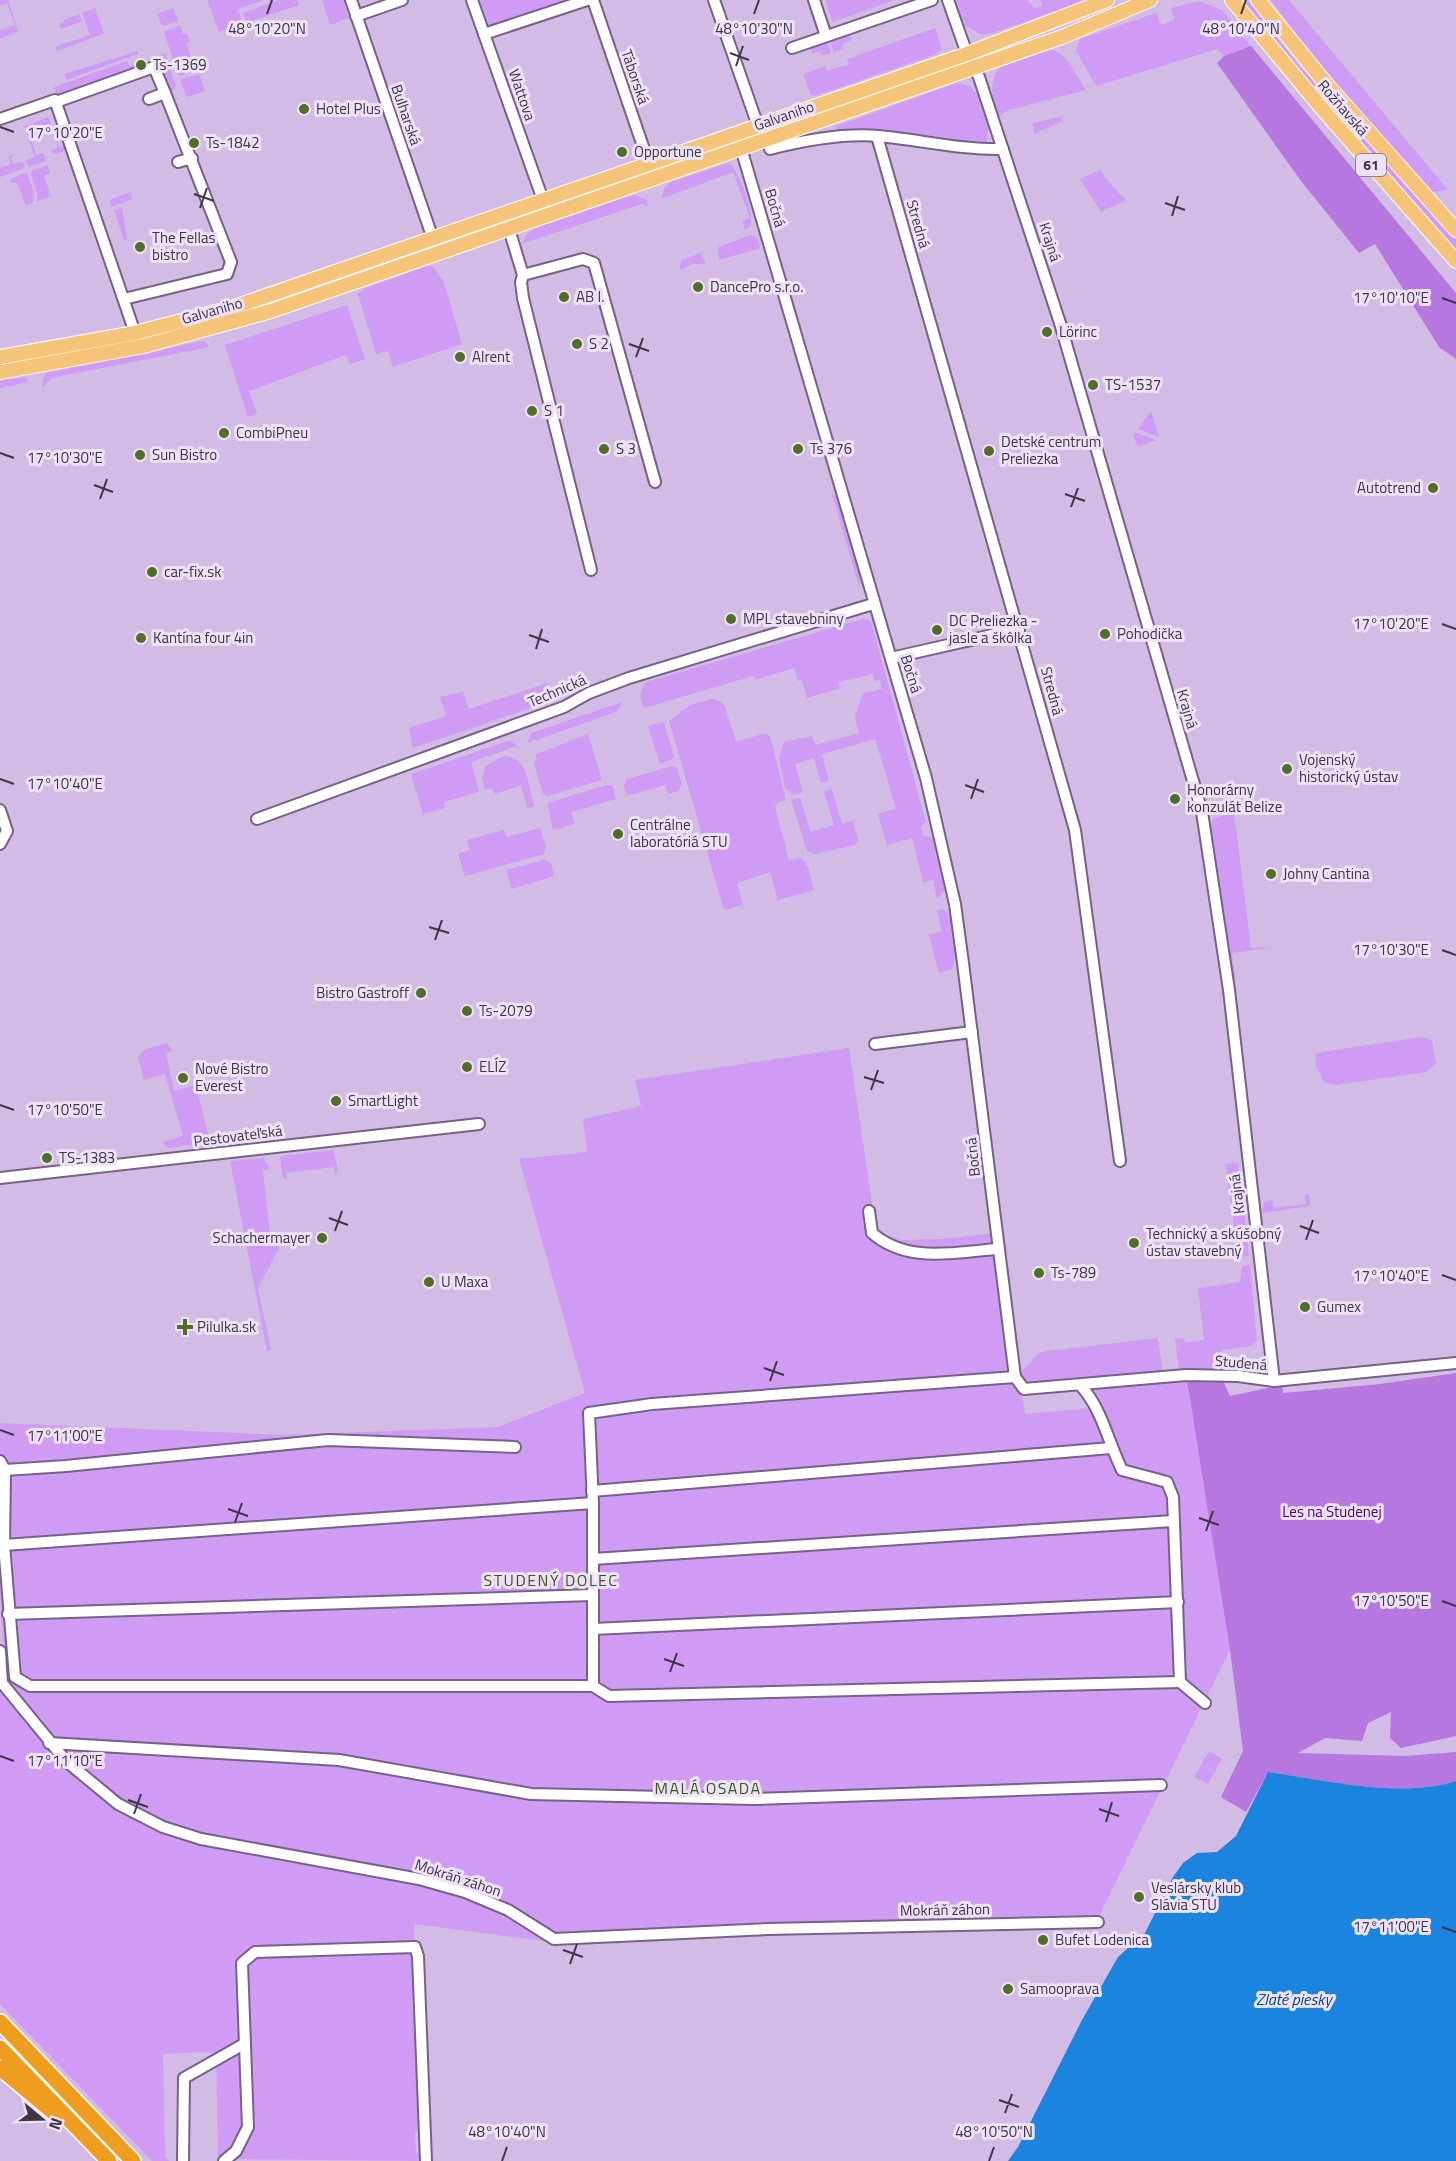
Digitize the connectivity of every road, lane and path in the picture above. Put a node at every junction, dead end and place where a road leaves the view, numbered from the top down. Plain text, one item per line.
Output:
1 (351, 0) edge
2 (402, 0) edge
3 (472, 0) edge
4 (587, 0) edge
5 (593, 0) edge
6 (714, 0) edge
7 (814, 0) edge
8 (932, 0) edge
9 (948, 0) edge
10 (1107, 0) edge
11 (1150, 0) edge
12 (1231, 2) edge
13 (1261, 2) edge
14 (356, 16) junction
15 (484, 34) junction
16 (826, 36) junction
17 (792, 48) dead end
18 (967, 54) junction
19 (974, 68) junction
20 (165, 93) junction
21 (149, 99) dead end
22 (55, 101) junction
23 (0, 119) edge
24 (758, 126) junction
25 (877, 136) junction
26 (741, 148) junction
27 (770, 149) dead end
28 (1003, 149) junction
29 (192, 158) junction
30 (178, 162) dead end
31 (649, 164) junction
32 (543, 200) junction
33 (509, 229) junction
34 (1456, 230) edge
35 (433, 239) junction
36 (428, 258) junction
37 (1456, 261) edge
38 (523, 275) junction
39 (124, 299) junction
40 (135, 333) junction
41 (0, 357) edge
42 (0, 372) edge
43 (655, 482) dead end
44 (591, 570) dead end
45 (873, 604) junction
46 (1019, 629) junction
47 (891, 658) junction
48 (0, 810) edge
49 (257, 819) dead end
50 (0, 844) edge
51 (972, 1032) junction
52 (875, 1044) dead end
53 (479, 1124) dead end
54 (1120, 1161) dead end
55 (0, 1178) edge
56 (869, 1211) dead end
57 (998, 1249) junction
58 (1456, 1363) edge
59 (1016, 1377) junction
60 (1274, 1381) junction
61 (1080, 1385) junction
62 (1024, 1389) joint
63 (515, 1447) dead end
64 (1111, 1448) junction
65 (2, 1465) edge
66 (592, 1491) junction
67 (593, 1503) junction
68 (1173, 1521) junction
69 (4, 1545) junction
70 (593, 1559) junction
71 (592, 1595) junction
72 (1178, 1602) junction
73 (8, 1614) junction
74 (593, 1629) junction
75 (0, 1651) edge
76 (1180, 1682) junction
77 (593, 1686) junction
78 (1205, 1702) dead end
79 (49, 1743) junction
80 (1161, 1785) dead end
81 (1098, 1922) dead end
82 (0, 2022) edge
83 (244, 2044) junction
84 (0, 2048) edge
85 (0, 2068) edge
86 (80, 2130) junction
87 (109, 2161) edge
88 (133, 2161) edge
89 (183, 2161) edge
90 (224, 2161) edge
91 (426, 2161) edge

1 - 14 street, Bulharská
2 - 14 street
3 - 15 street, Wattova
4 - 15 street
5 - 31 street, Táborská
6 - 24 street
7 - 16 street
8 - 16 street
9 - 18 street, Krajná
10 - 18 main road, Galvaniho
11 - 19 main road, Galvaniho
12 - 37 main road, Rožňavská / 61
13 - 34 main road, Rožňavská / 61
14 - 35 street, Bulharská
15 - 32 street, Wattova
16 - 17 street
18 - 19 street, Krajná
18 - 24 main road, Galvaniho
19 - 26 main road, Galvaniho
19 - 28 street, Krajná
20 - 21 street
20 - 22 street
20 - 29 street
22 - 23 street
22 - 39 street
24 - 26 street
24 - 31 main road, Galvaniho
25 - 27 street, Galvaniho
25 - 28 street, Galvaniho
25 - 46 street, Stredná
26 - 33 main road, Galvaniho
26 - 45 street, Bočná
28 - 60 street, Krajná
29 - 30 street
29 - 39 street
31 - 32 main road, Galvaniho
32 - 35 main road, Galvaniho
33 - 36 main road, Galvaniho
33 - 38 street
35 - 36 main road
35 - 40 main road, Galvaniho
36 - 42 main road, Galvaniho
38 - 43 street
38 - 44 street
39 - 40 street
40 - 41 main road, Galvaniho
45 - 47 street, Bočná
45 - 49 street, Technická
46 - 47 street
46 - 54 street, Stredná
47 - 51 street, Bočná
48 - 50 street
51 - 52 street
51 - 57 street, Bočná
53 - 55 street, Pestovateľská
56 - 57 street
57 - 59 street, Bočná
58 - 60 street, Studená
59 - 62 street, Bočná
59 - 66 street
60 - 61 street, Studená
61 - 62 street, Studená
61 - 64 street
63 - 65 street
64 - 66 street
64 - 68 street
65 - 69 street
66 - 67 street
67 - 69 street
67 - 70 street
68 - 70 street
68 - 72 street
69 - 73 street
70 - 71 street
71 - 73 street
71 - 74 street
72 - 74 street
72 - 76 street
73 - 77 street
74 - 77 street
75 - 79 street, Mokráň záhon
76 - 77 street
76 - 78 street
79 - 80 street
79 - 81 street, Mokráň záhon
82 - 88 highway
83 - 89 street
83 - 90 street
83 - 91 street
84 - 86 highway
85 - 86 highway
86 - 87 highway

